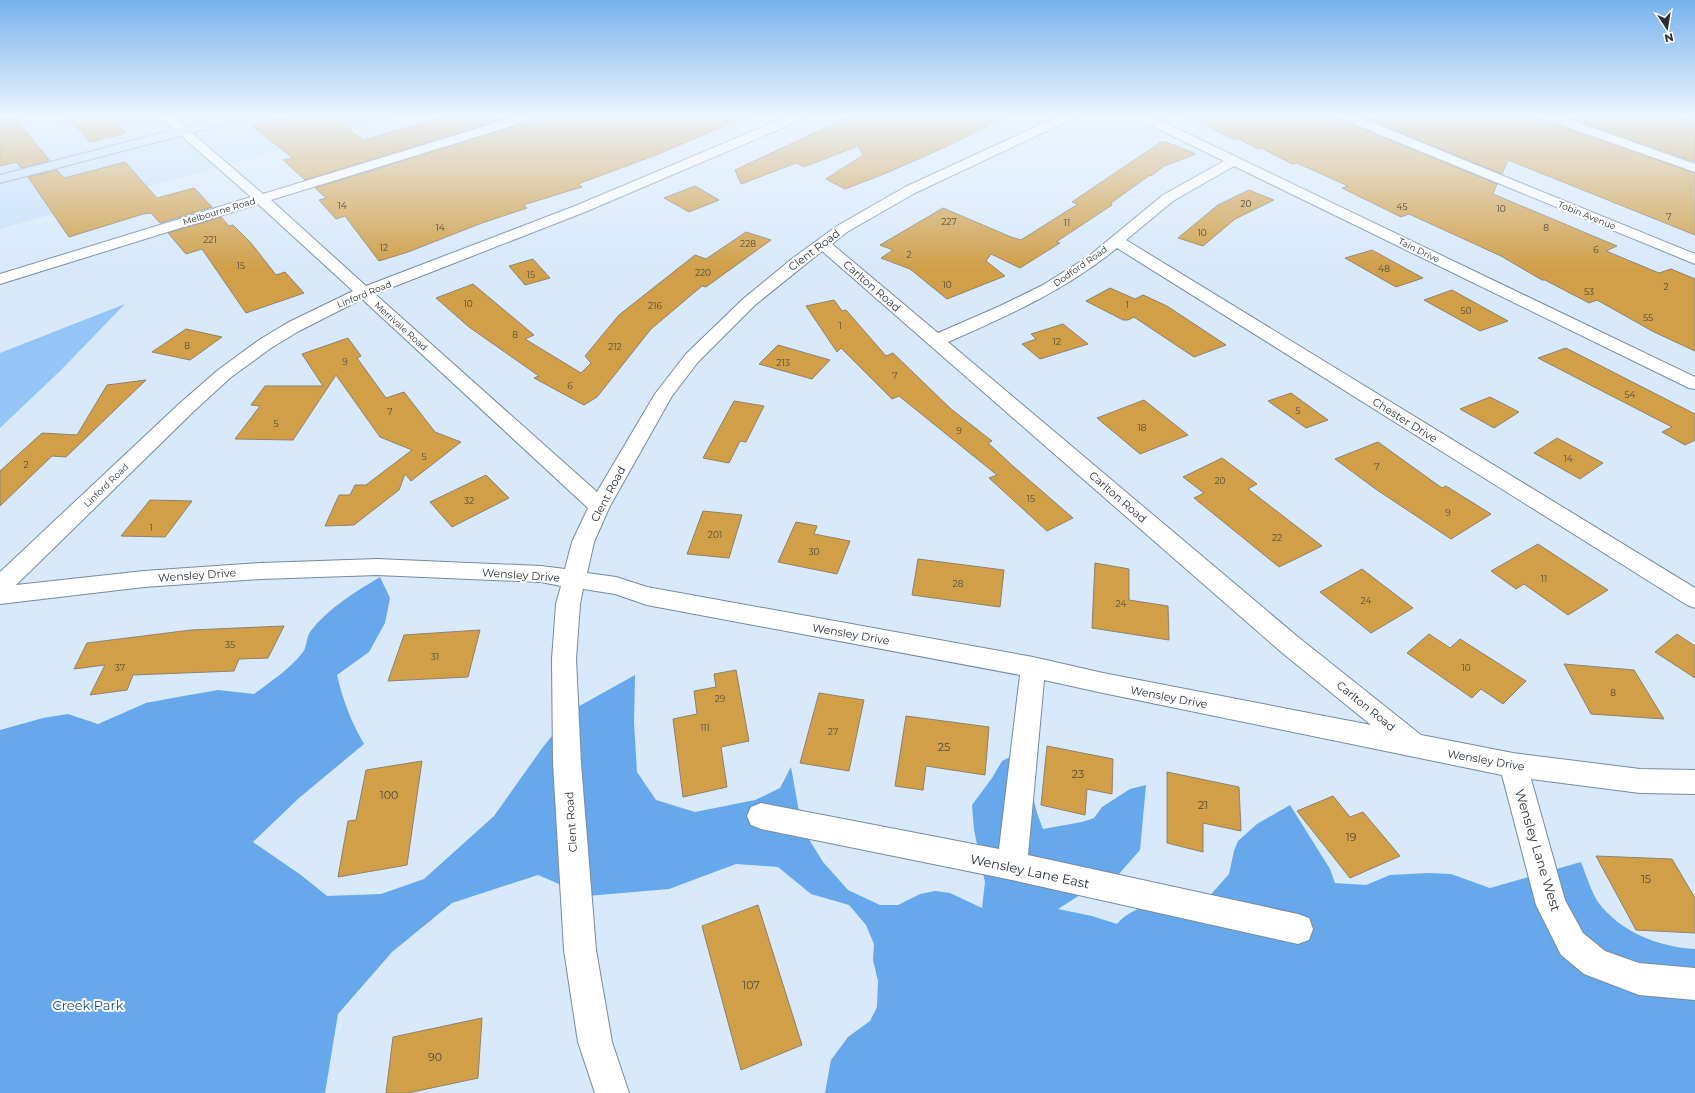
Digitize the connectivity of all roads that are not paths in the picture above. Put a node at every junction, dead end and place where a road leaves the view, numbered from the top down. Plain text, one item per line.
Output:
1 (46, 167) edge
2 (224, 167) edge
3 (362, 167) edge
4 (679, 167) edge
5 (959, 167) edge
6 (1221, 167) edge
7 (1248, 167) edge
8 (1470, 167) edge
9 (0, 179) edge
10 (260, 198) junction
11 (1116, 240) junction
12 (823, 244) junction
13 (1695, 259) edge
14 (0, 279) edge
15 (364, 293) junction
16 (935, 341) junction
17 (1695, 384) edge
18 (599, 506) junction
19 (574, 580) junction
20 (0, 586) edge
21 (0, 595) edge
22 (1695, 599) edge
23 (1033, 667) junction
24 (1416, 747) junction
25 (1512, 765) junction
26 (1695, 782) edge
27 (761, 816) dead end
28 (1012, 866) junction
29 (1298, 929) dead end
30 (1695, 984) edge
31 (612, 1093) edge

1 - 9 main road
2 - 10 street, Merrivale Road
3 - 10 street, Melbourne Road
4 - 15 street, Linford Road
5 - 12 street, Clent Road
6 - 11 street, Dodford Road
7 - 17 street, Tain Drive
8 - 13 street, Tobin Avenue
10 - 14 street, Melbourne Road
10 - 15 street, Merrivale Road
11 - 16 street, Dodford Road
11 - 22 street, Chester Drive
12 - 16 street, Carlton Road
12 - 18 street, Clent Road
15 - 18 street, Merrivale Road
15 - 20 street, Linford Road
16 - 24 street, Carlton Road
18 - 19 street, Clent Road
19 - 21 street, Wensley Drive
19 - 23 street, Wensley Drive
19 - 31 street, Clent Road
23 - 24 street, Wensley Drive
23 - 28 street
24 - 25 street, Wensley Drive
25 - 26 street, Wensley Drive
25 - 30 street, Wensley Lane West
27 - 28 street, Wensley Lane East
28 - 29 street, Wensley Lane East

